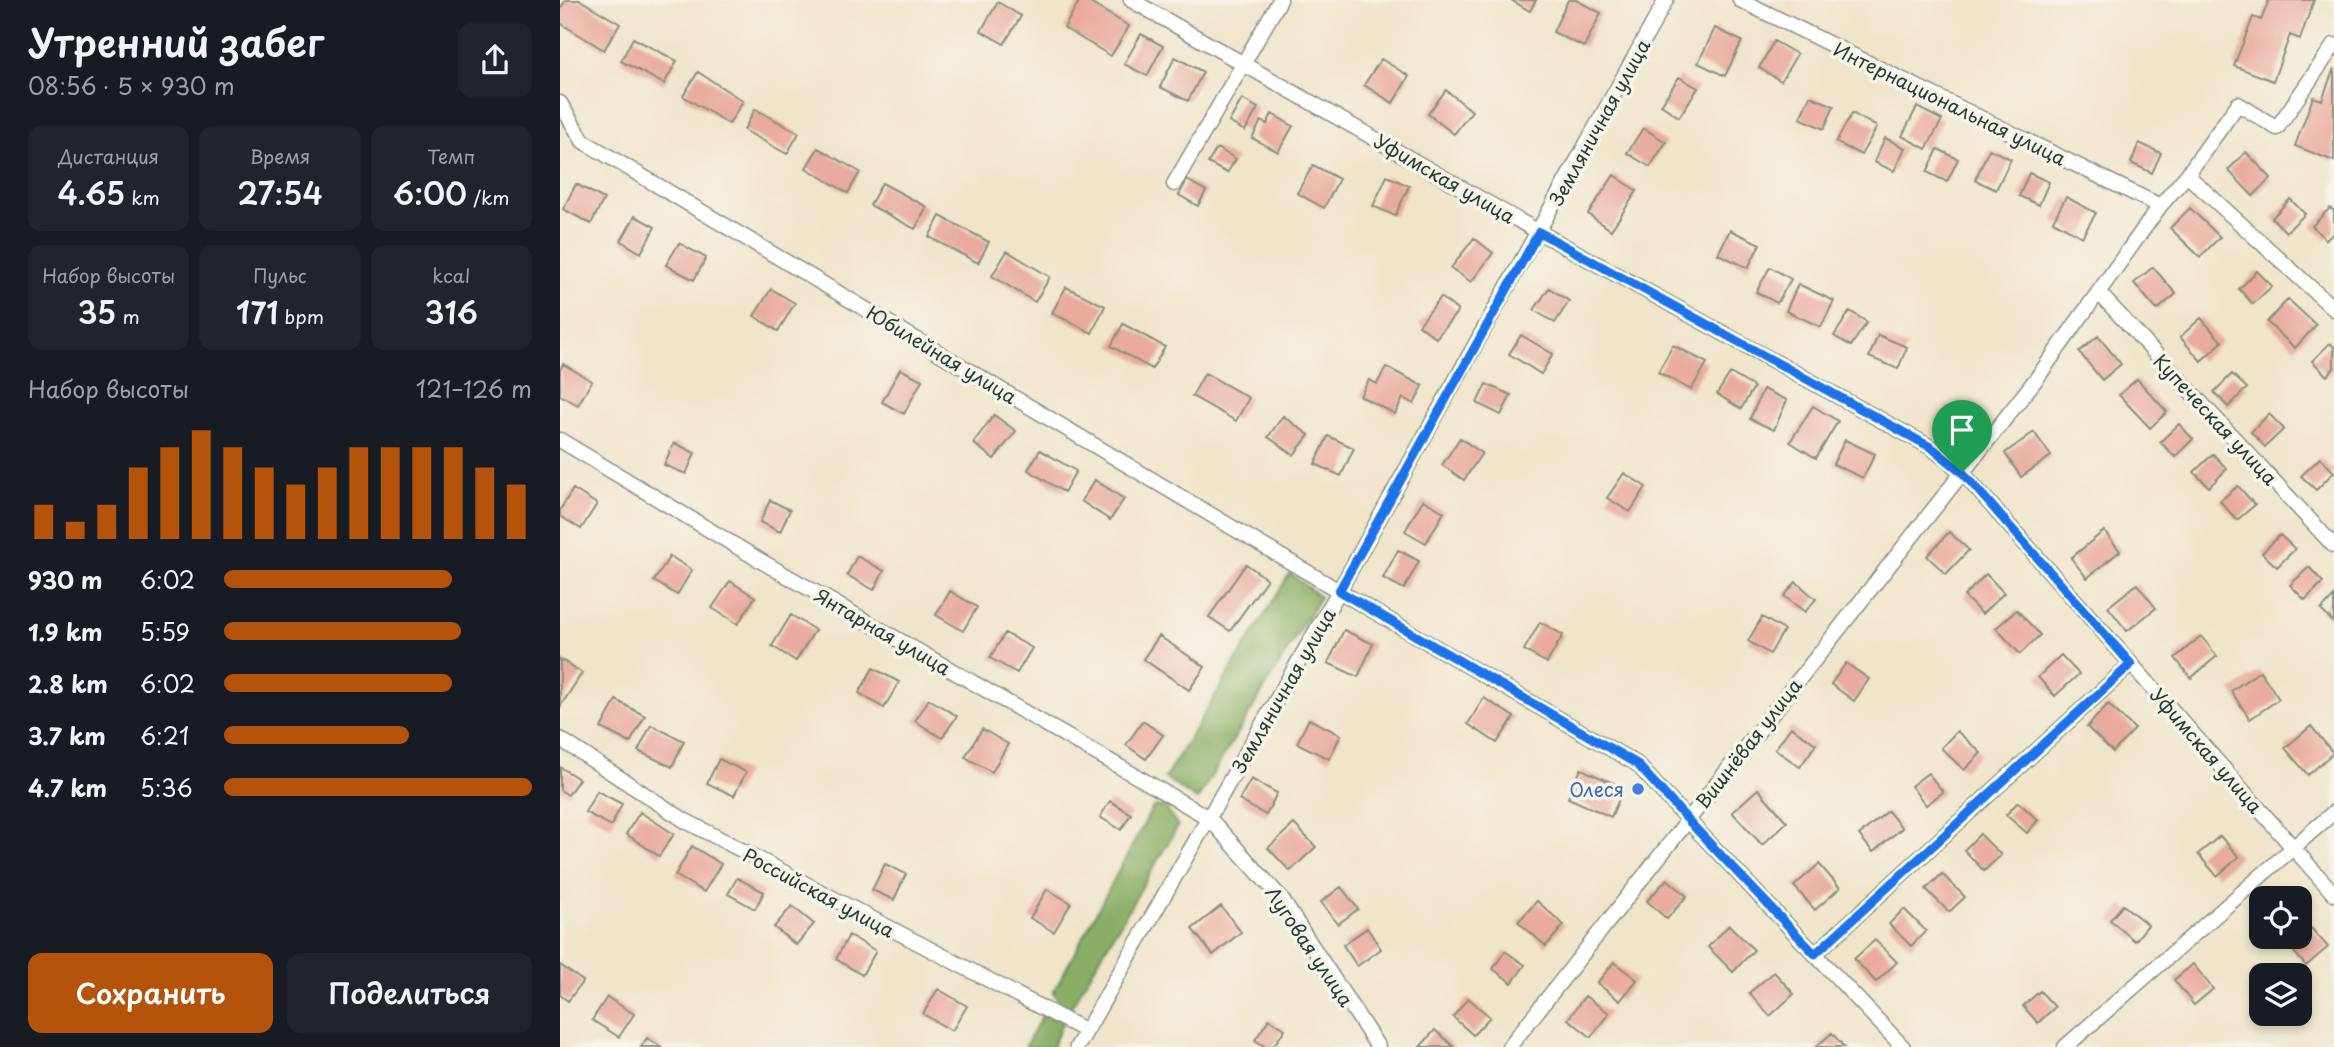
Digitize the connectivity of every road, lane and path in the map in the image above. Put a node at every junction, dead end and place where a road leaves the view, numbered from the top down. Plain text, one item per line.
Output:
1 (1131, 0) edge
2 (1280, 0) edge
3 (1666, 0) edge
4 (1740, 0) edge
5 (2334, 45) edge
6 (1242, 63) junction
7 (560, 103) edge
8 (2186, 175) junction
9 (1174, 184) dead end
10 (2160, 206) junction
11 (1539, 232) junction
12 (2099, 293) junction
13 (2334, 309) edge
14 (560, 440) edge
15 (1962, 472) junction
16 (2334, 546) edge
17 (1339, 591) junction
18 (2131, 664) junction
19 (560, 739) edge
20 (2334, 812) edge
21 (1209, 818) junction
22 (1688, 820) junction
23 (2294, 848) junction
24 (2334, 894) edge
25 (1815, 954) junction
26 (1086, 1031) junction
27 (1077, 1047) edge
28 (1378, 1047) edge
29 (1509, 1047) edge
30 (1903, 1047) edge
31 (2065, 1047) edge

1 - 6 street, Уфимская улица
2 - 6 street
3 - 11 street, Земляничная улица
4 - 10 street, Интернациональная улица
5 - 8 street, Вишнёвая улица
6 - 9 street
6 - 11 street, Уфимская улица
7 - 17 street, Юбилейная улица
8 - 10 street, Вишнёвая улица
8 - 13 street
10 - 12 street, Вишнёвая улица
11 - 15 street, Уфимская улица
11 - 17 street, Земляничная улица
12 - 15 street, Вишнёвая улица
12 - 16 street, Купеческая улица
14 - 21 street, Янтарная улица
15 - 18 street, Уфимская улица
15 - 22 street, Вишнёвая улица
17 - 21 street, Земляничная улица
17 - 22 street, Юбилейная улица
18 - 23 street, Уфимская улица
18 - 25 street
19 - 26 street, Российская улица
20 - 23 street
21 - 26 street, Земляничная улица
21 - 28 street, Луговая улица
22 - 25 street, Юбилейная улица
22 - 29 street, Вишнёвая улица
23 - 24 street, Уфимская улица
23 - 31 street
25 - 30 street, Юбилейная улица
26 - 27 street, Земляничная улица

